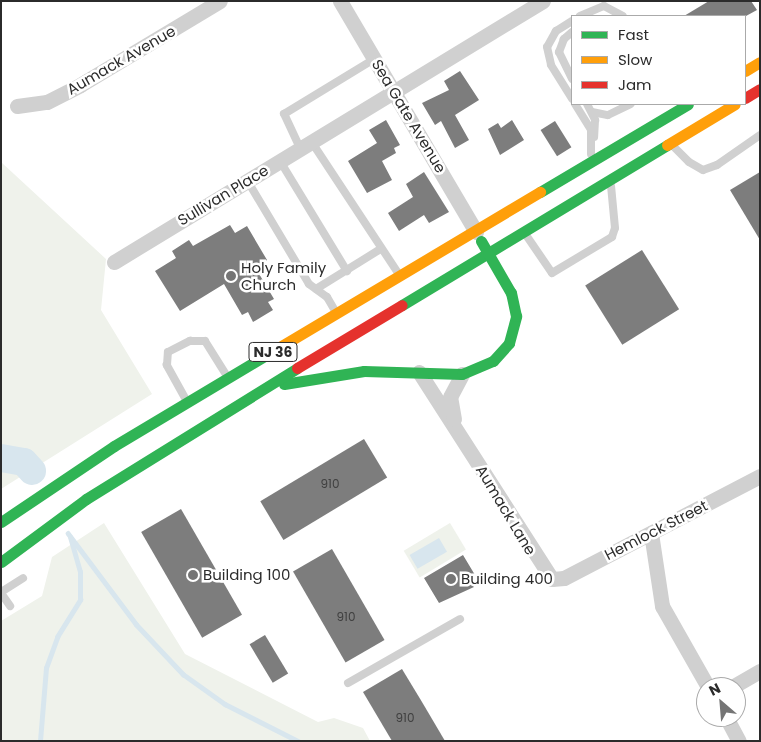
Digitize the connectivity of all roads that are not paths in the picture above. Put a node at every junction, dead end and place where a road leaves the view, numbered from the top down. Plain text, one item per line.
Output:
1 (220, 1) edge
2 (340, 1) edge
3 (542, 1) edge
4 (610, 1) edge
5 (614, 9) junction
6 (582, 15) edge
7 (622, 15) edge
8 (571, 22) edge
9 (571, 33) edge
10 (374, 59) junction
11 (760, 62) edge
12 (746, 70) edge
13 (571, 77) edge
14 (760, 89) edge
15 (394, 91) junction
16 (571, 97) edge
17 (746, 97) edge
18 (576, 105) edge
19 (588, 105) edge
20 (628, 105) edge
21 (686, 105) edge
22 (734, 105) edge
23 (16, 106) dead end
24 (592, 112) junction
25 (760, 135) edge
26 (594, 139) junction
27 (671, 144) junction
28 (306, 145) junction
29 (280, 161) junction
30 (587, 165) junction
31 (247, 180) junction
32 (611, 180) junction
33 (476, 232) junction
34 (525, 233) junction
35 (379, 250) junction
36 (490, 255) junction
37 (114, 262) dead end
38 (347, 271) junction
39 (401, 277) junction
40 (316, 289) junction
41 (337, 314) junction
42 (419, 372) junction
43 (462, 374) junction
44 (228, 379) junction
45 (257, 392) junction
46 (188, 403) junction
47 (463, 439) junction
48 (760, 476) edge
49 (1, 522) edge
50 (651, 533) junction
51 (1, 562) edge
52 (23, 578) dead end
53 (552, 578) joint
54 (1, 592) edge
55 (10, 606) dead end
56 (460, 619) dead end
57 (760, 671) edge
58 (702, 677) edge
59 (746, 679) edge
60 (348, 683) dead end
61 (731, 727) edge
62 (739, 741) edge

1 - 23 street, Aumack Avenue
2 - 10 street, Sea Gate Avenue
3 - 15 street, Sullivan Place
4 - 5 lane
5 - 6 lane
5 - 7 lane
8 - 16 lane
9 - 13 lane
10 - 15 street, Sea Gate Avenue
10 - 28 lane
11 - 12 highway
14 - 17 highway
15 - 28 street, Sullivan Place
15 - 33 street, Sea Gate Avenue
18 - 26 lane
19 - 24 lane
20 - 24 lane
21 - 30 highway, NJ 36
22 - 27 highway, NJ 36
24 - 26 lane
25 - 27 lane
26 - 30 lane
27 - 32 highway, NJ 36
28 - 29 street, Sullivan Place
28 - 35 lane
29 - 31 street, Sullivan Place
29 - 38 lane
30 - 33 highway, NJ 36
31 - 37 street, Sullivan Place
31 - 40 lane
32 - 34 highway, NJ 36
32 - 34 lane
33 - 36 highway
33 - 39 highway, NJ 36
34 - 36 highway, NJ 36
35 - 38 lane
35 - 39 lane
36 - 43 highway
36 - 45 highway, NJ 36
38 - 40 lane
39 - 41 highway, NJ 36
40 - 41 lane
41 - 44 highway, NJ 36
42 - 43 highway
42 - 45 highway
42 - 47 street, Aumack Lane
43 - 47 street, Aumack Lane
44 - 46 highway, NJ 36
44 - 46 lane
45 - 51 highway, NJ 36
46 - 49 highway, NJ 36
47 - 53 street, Aumack Lane
48 - 50 street, Hemlock Street
50 - 53 street, Hemlock Street
50 - 58 street
52 - 54 lane
54 - 55 lane
56 - 60 lane
57 - 59 street
61 - 62 street

